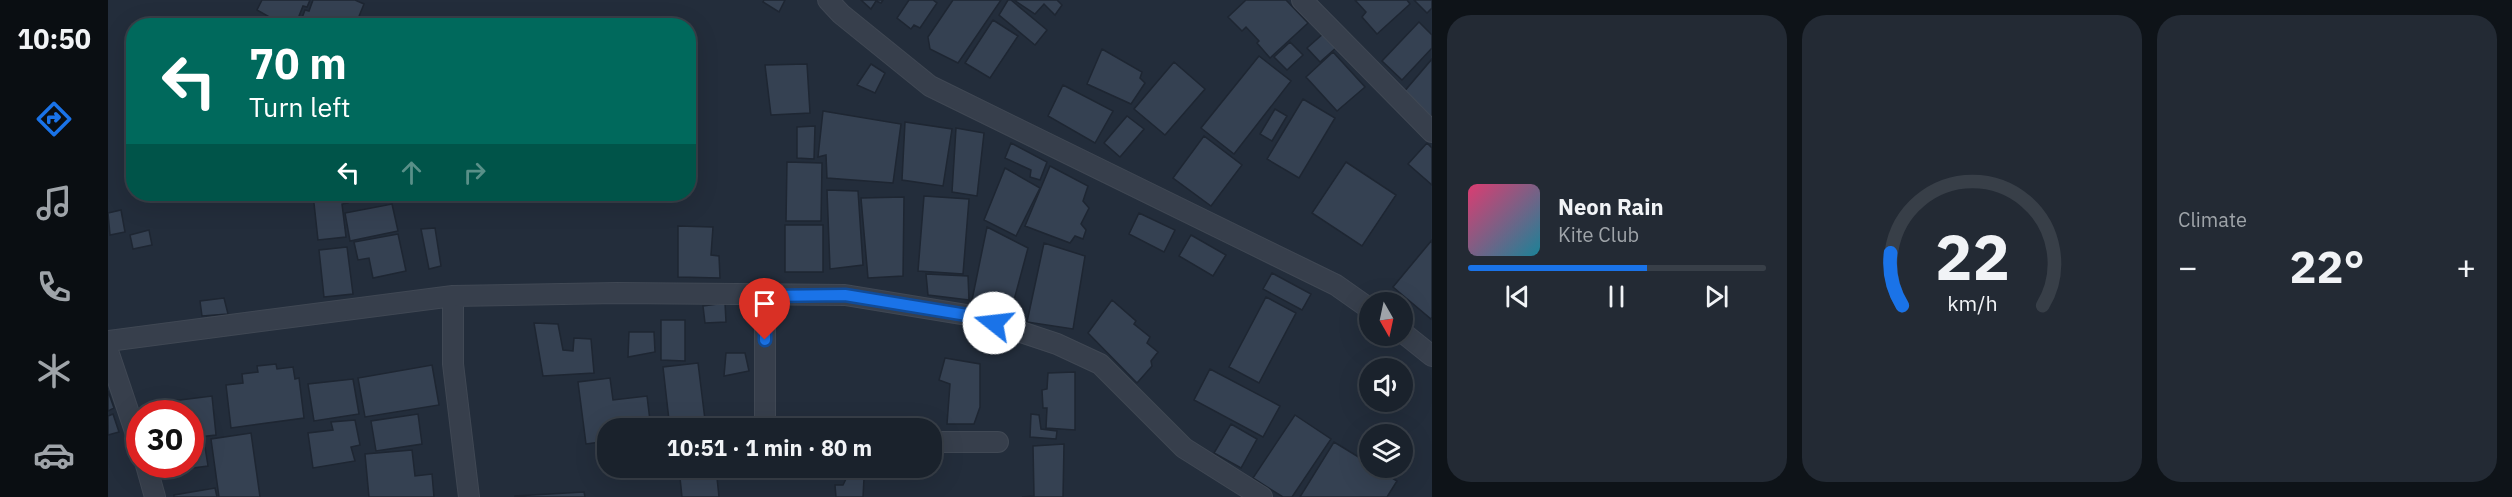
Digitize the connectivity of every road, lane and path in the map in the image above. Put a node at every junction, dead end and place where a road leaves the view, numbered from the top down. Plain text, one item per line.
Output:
1 (828, 0) edge
2 (1302, 0) edge
3 (1432, 132) edge
4 (453, 296) junction
5 (765, 296) junction
6 (1359, 301) edge
7 (108, 341) edge
8 (1413, 341) edge
9 (108, 351) edge
10 (1432, 356) edge
11 (126, 404) edge
12 (765, 418) edge
13 (942, 442) edge
14 (998, 442) dead end
15 (150, 478) edge
16 (155, 497) edge
17 (469, 497) edge
18 (1262, 497) edge

1 - 6 street
2 - 3 street
4 - 5 street
4 - 7 street
4 - 17 street
5 - 12 street
5 - 18 street
8 - 10 street
9 - 11 street
13 - 14 street
15 - 16 street

